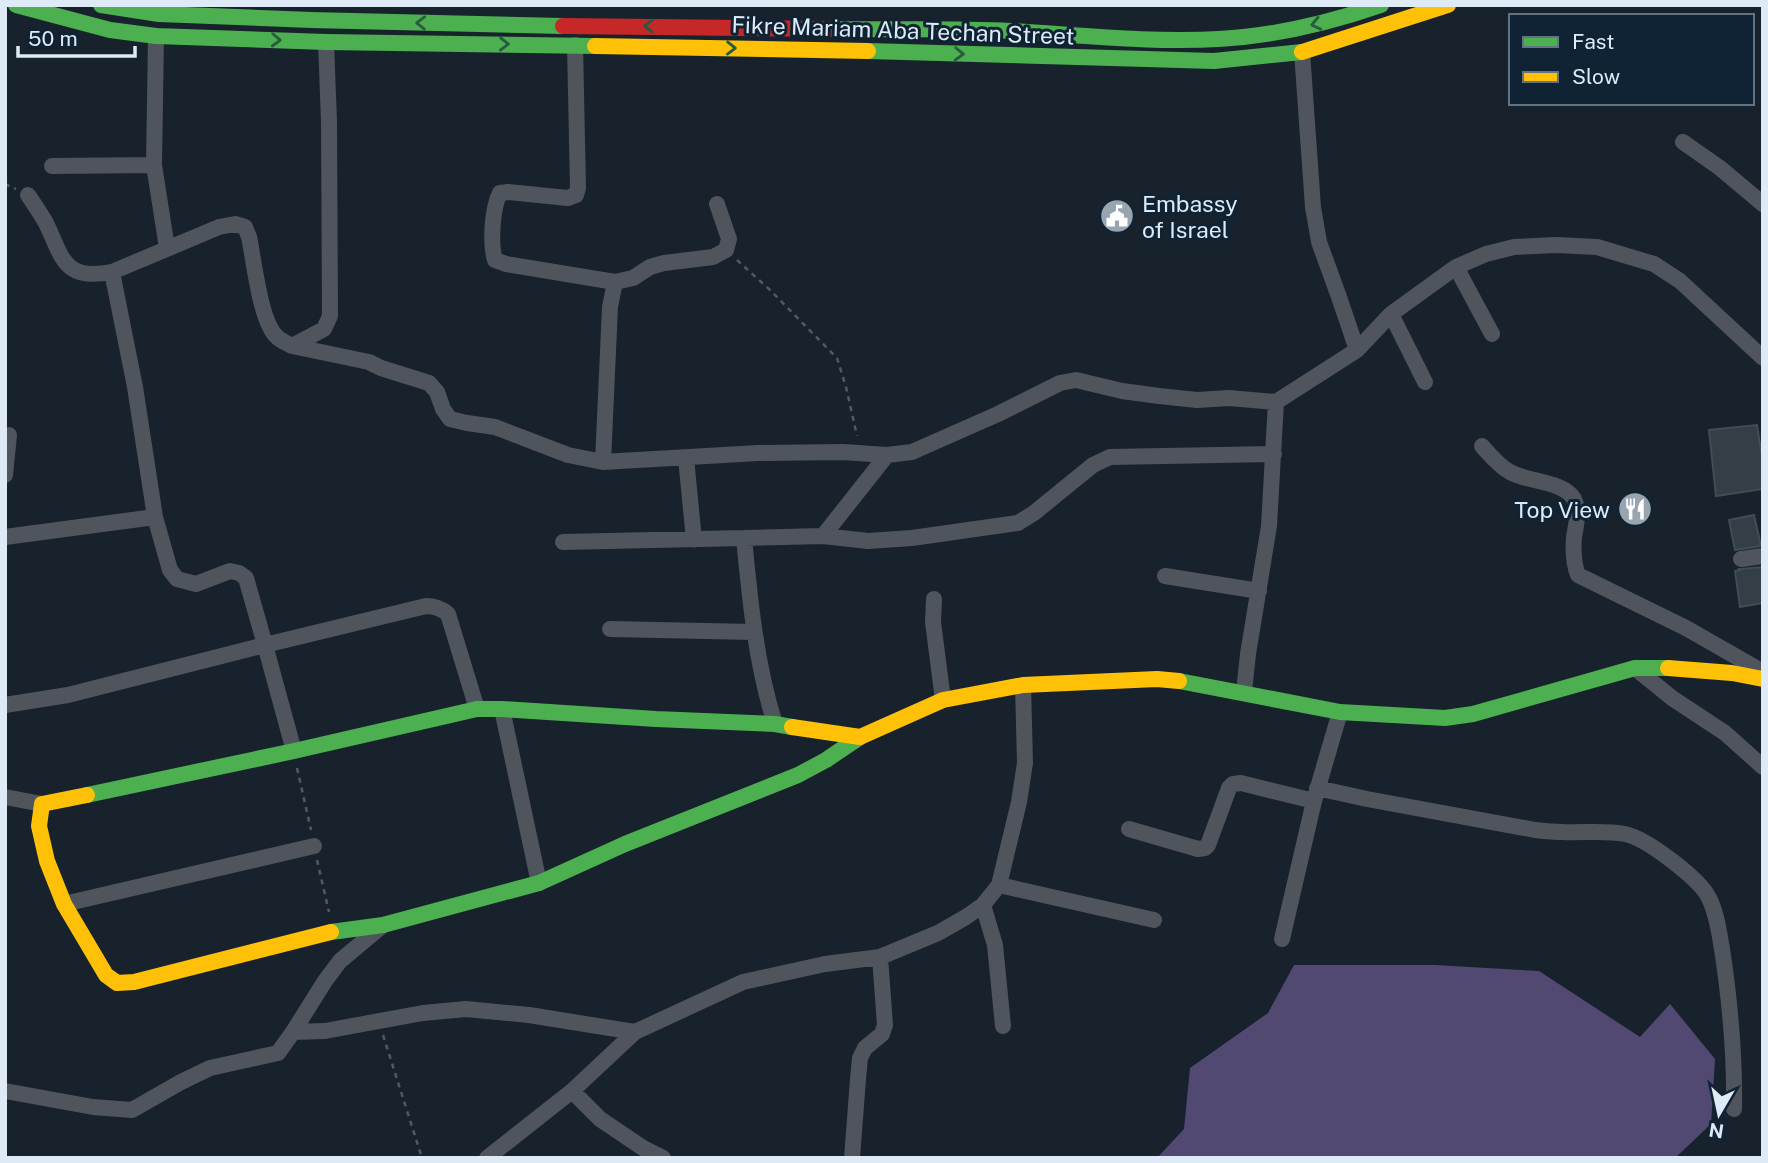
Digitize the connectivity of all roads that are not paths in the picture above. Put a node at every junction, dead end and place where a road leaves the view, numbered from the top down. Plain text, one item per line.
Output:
1 (16, 5) edge
2 (101, 5) edge
3 (1381, 5) edge
4 (1448, 5) edge
5 (917, 30) junction
6 (1275, 33) junction
7 (156, 36) junction
8 (326, 42) junction
9 (575, 45) junction
10 (1302, 52) junction
11 (917, 53) junction
12 (1277, 56) junction
13 (1683, 142) dead end
14 (154, 165) junction
15 (52, 166) dead end
16 (29, 195) dead end
17 (717, 204) dead end
18 (1763, 204) edge
19 (167, 248) junction
20 (1456, 267) junction
21 (112, 272) junction
22 (615, 282) junction
23 (1391, 314) junction
24 (1492, 334) dead end
25 (292, 346) junction
26 (1357, 350) junction
27 (1763, 358) edge
28 (1425, 382) dead end
29 (1276, 402) junction
30 (9, 435) dead end
31 (1482, 446) dead end
32 (1273, 454) junction
33 (887, 455) junction
34 (687, 458) junction
35 (603, 462) junction
36 (5, 475) edge
37 (155, 517) junction
38 (823, 536) junction
39 (5, 537) edge
40 (744, 538) junction
41 (694, 540) junction
42 (563, 542) dead end
43 (1763, 556) edge
44 (1741, 559) dead end
45 (1165, 576) dead end
46 (1259, 591) junction
47 (934, 598) dead end
48 (610, 629) dead end
49 (754, 632) junction
50 (265, 645) junction
51 (1635, 668) junction
52 (1763, 672) edge
53 (1763, 679) edge
54 (1023, 685) junction
55 (1244, 692) junction
56 (943, 700) junction
57 (5, 705) edge
58 (477, 709) junction
59 (502, 709) junction
60 (1340, 712) junction
61 (775, 724) junction
62 (860, 737) junction
63 (294, 751) junction
64 (1763, 767) edge
65 (1315, 794) junction
66 (5, 797) edge
67 (42, 804) junction
68 (1129, 830) dead end
69 (314, 846) dead end
70 (539, 883) junction
71 (999, 885) junction
72 (64, 904) junction
73 (983, 905) junction
74 (1154, 920) dead end
75 (383, 925) junction
76 (1282, 939) dead end
77 (880, 957) junction
78 (1003, 1026) dead end
79 (293, 1032) junction
80 (635, 1032) junction
81 (5, 1091) edge
82 (572, 1091) junction
83 (1734, 1109) dead end
84 (487, 1158) edge
85 (663, 1158) edge
86 (852, 1158) edge

1 - 7 main road, Fikre Mariam Aba Techan Street
5 -> 2 main road, Fikre Mariam Aba Techan Street
3 -> 6 main road, Fikre Mariam Aba Techan Street
4 - 10 main road, Fikre Mariam Aba Techan Street
5 - 6 main road, Fikre Mariam Aba Techan Street
5 - 11 main road
6 - 12 main road
7 -> 8 main road, Fikre Mariam Aba Techan Street
7 - 14 street
8 -> 9 main road, Fikre Mariam Aba Techan Street
8 - 25 street
9 -> 11 main road, Fikre Mariam Aba Techan Street
9 - 22 street
10 - 12 main road, Fikre Mariam Aba Techan Street
10 - 26 street
11 -> 12 main road, Fikre Mariam Aba Techan Street
13 - 18 street
14 - 15 street
14 - 19 street
16 - 21 street
17 - 22 street
19 - 21 street
19 - 25 street
20 - 23 street
20 - 24 street
20 - 27 street
21 - 37 street
22 - 35 street
23 - 26 street
23 - 28 street
25 - 35 street
26 - 29 street
29 - 32 street
29 - 33 street
30 - 36 street
31 - 52 street
32 - 38 street
32 - 46 street
33 - 34 street
33 - 38 street
34 - 35 street
34 - 41 street
37 - 39 street
37 - 50 street
38 - 40 street
40 - 41 street
40 - 49 street
41 - 42 street
43 - 44 street
45 - 46 street
46 - 55 street
47 - 56 street
48 - 49 street
49 - 61 street
50 - 57 street
50 - 58 street
50 - 63 street
51 - 53 main road
51 - 60 main road
51 - 64 street
54 - 55 main road
54 - 56 main road
54 - 71 street
55 - 60 main road
56 - 62 main road
58 - 59 main road
58 - 63 main road
59 - 61 main road
59 - 70 street
60 - 65 street
61 - 62 main road
62 - 70 main road
63 - 67 main road
65 - 68 street
65 - 76 street
65 - 83 street
66 - 67 street
67 - 72 main road
69 - 72 street
70 - 75 main road
71 - 73 street
71 - 74 street
72 - 75 main road
73 - 77 street
73 - 78 street
75 - 79 street
77 - 80 street
77 - 86 street
79 - 80 street
79 - 81 street
80 - 82 street
82 - 84 street
82 - 85 street

